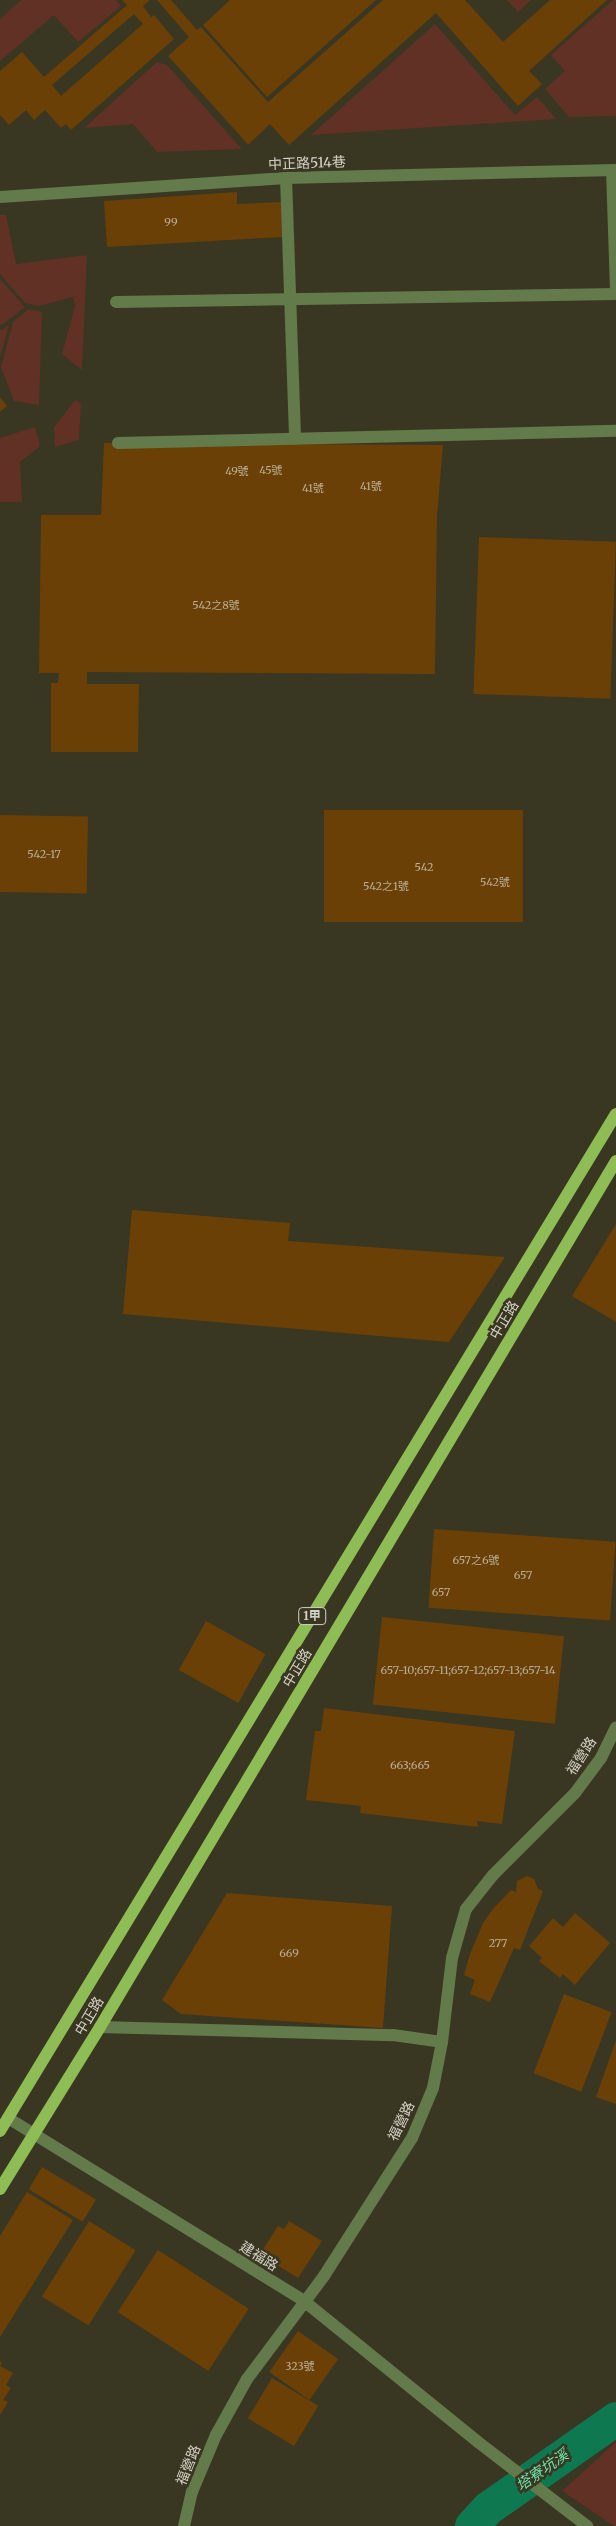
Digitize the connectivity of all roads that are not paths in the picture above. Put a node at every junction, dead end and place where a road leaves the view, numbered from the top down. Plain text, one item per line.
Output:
1 (614, 170) edge
2 (286, 178) junction
3 (0, 197) edge
4 (616, 293) edge
5 (290, 300) junction
6 (116, 302) dead end
7 (616, 430) edge
8 (295, 439) junction
9 (118, 443) dead end
10 (616, 1114) edge
11 (616, 1161) edge
12 (616, 1727) edge
13 (100, 2027) junction
14 (442, 2042) junction
15 (8, 2118) junction
16 (0, 2131) edge
17 (34, 2134) junction
18 (0, 2189) edge
19 (304, 2301) junction
20 (184, 2526) edge
21 (587, 2526) edge

1 - 2 street, 中正路514巷
1 - 4 street
2 - 3 street, 中正路514巷
2 - 5 street
4 - 5 street
5 - 6 street
5 - 8 street
7 - 8 street
8 - 9 street
10 - 15 main road, 中正路 / 1甲
11 - 13 main road, 中正路 / 1甲
12 - 14 street, 福營路
13 - 14 street
13 - 17 main road, 中正路 / 1甲
14 - 19 street, 福營路
15 - 16 main road, 中正路 / 1甲
15 - 17 street, 建福路
17 - 18 main road, 中正路 / 1甲
17 - 19 street, 建福路
19 - 20 street, 福營路
19 - 21 street, 建福路

